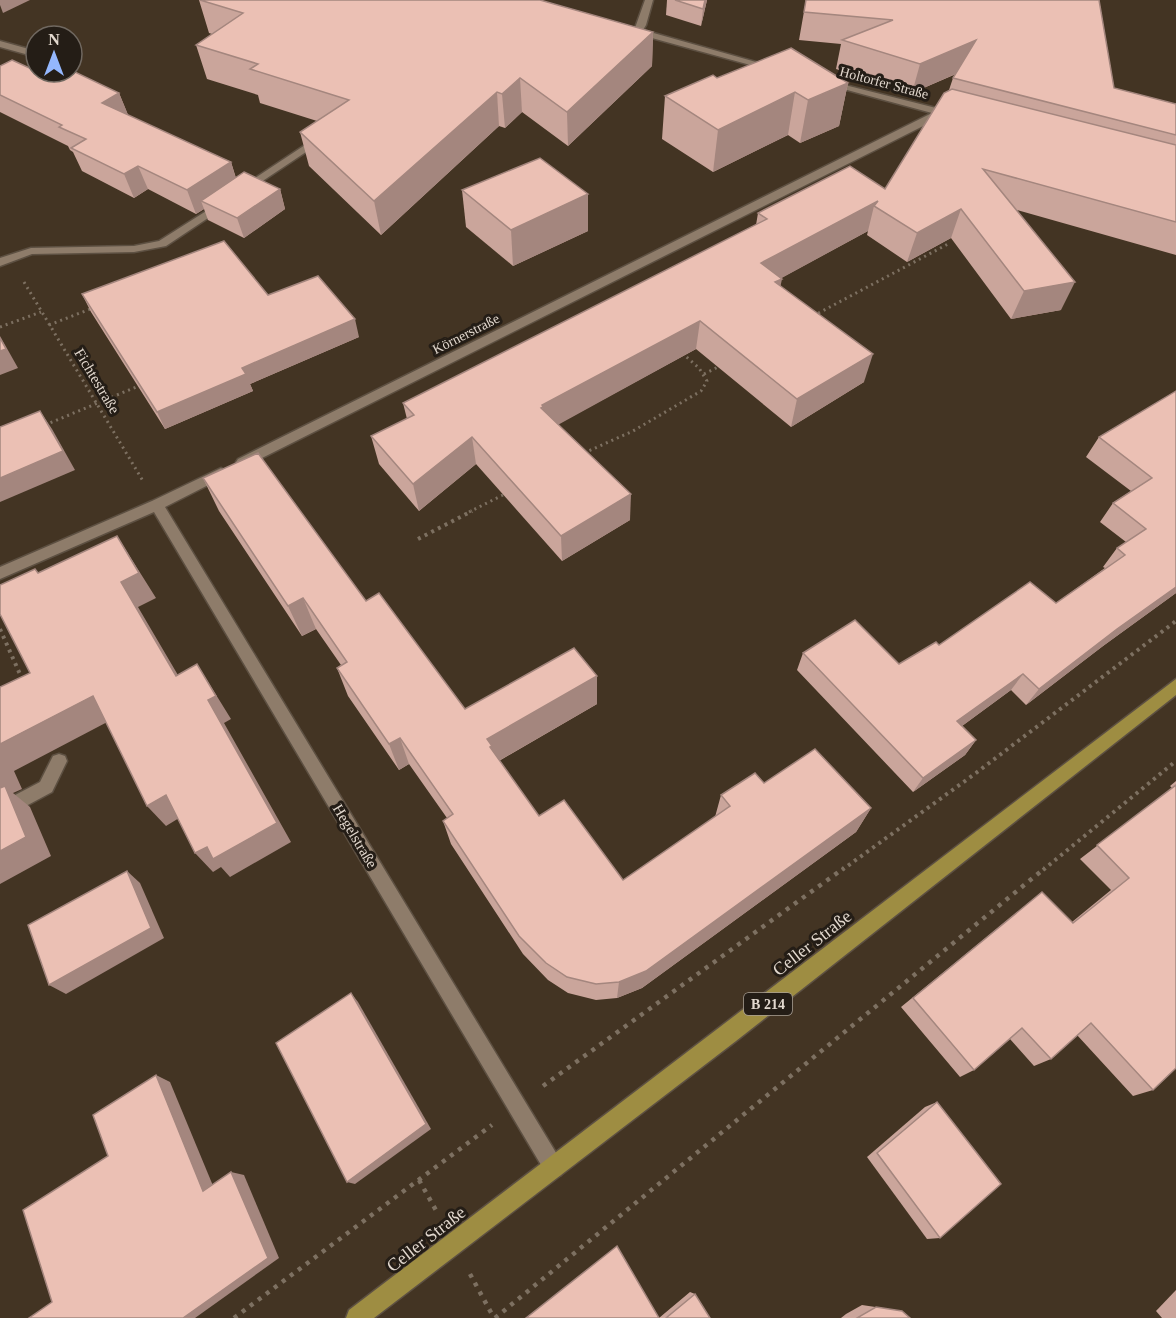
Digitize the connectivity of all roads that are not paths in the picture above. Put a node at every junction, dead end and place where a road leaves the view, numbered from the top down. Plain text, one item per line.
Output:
1 (649, 0) edge
2 (626, 28) edge
3 (637, 31) junction
4 (0, 44) edge
5 (24, 51) edge
6 (786, 71) edge
7 (818, 80) edge
8 (946, 114) joint
9 (305, 148) edge
10 (0, 262) edge
11 (157, 505) junction
12 (0, 573) edge
13 (1176, 687) edge
14 (59, 761) dead end
15 (0, 812) edge
16 (554, 1168) junction
17 (357, 1318) edge

1 - 3 street
2 - 3 street
3 - 6 street
4 - 5 street
7 - 8 street, Holtorfer Straße
8 - 11 street, Körnerstraße
9 - 10 street
11 - 12 street, Körnerstraße
11 - 16 street, Hegelstraße
13 - 16 main road, Celler Straße / B 214
14 - 15 street
16 - 17 main road, Celler Straße / B 214

